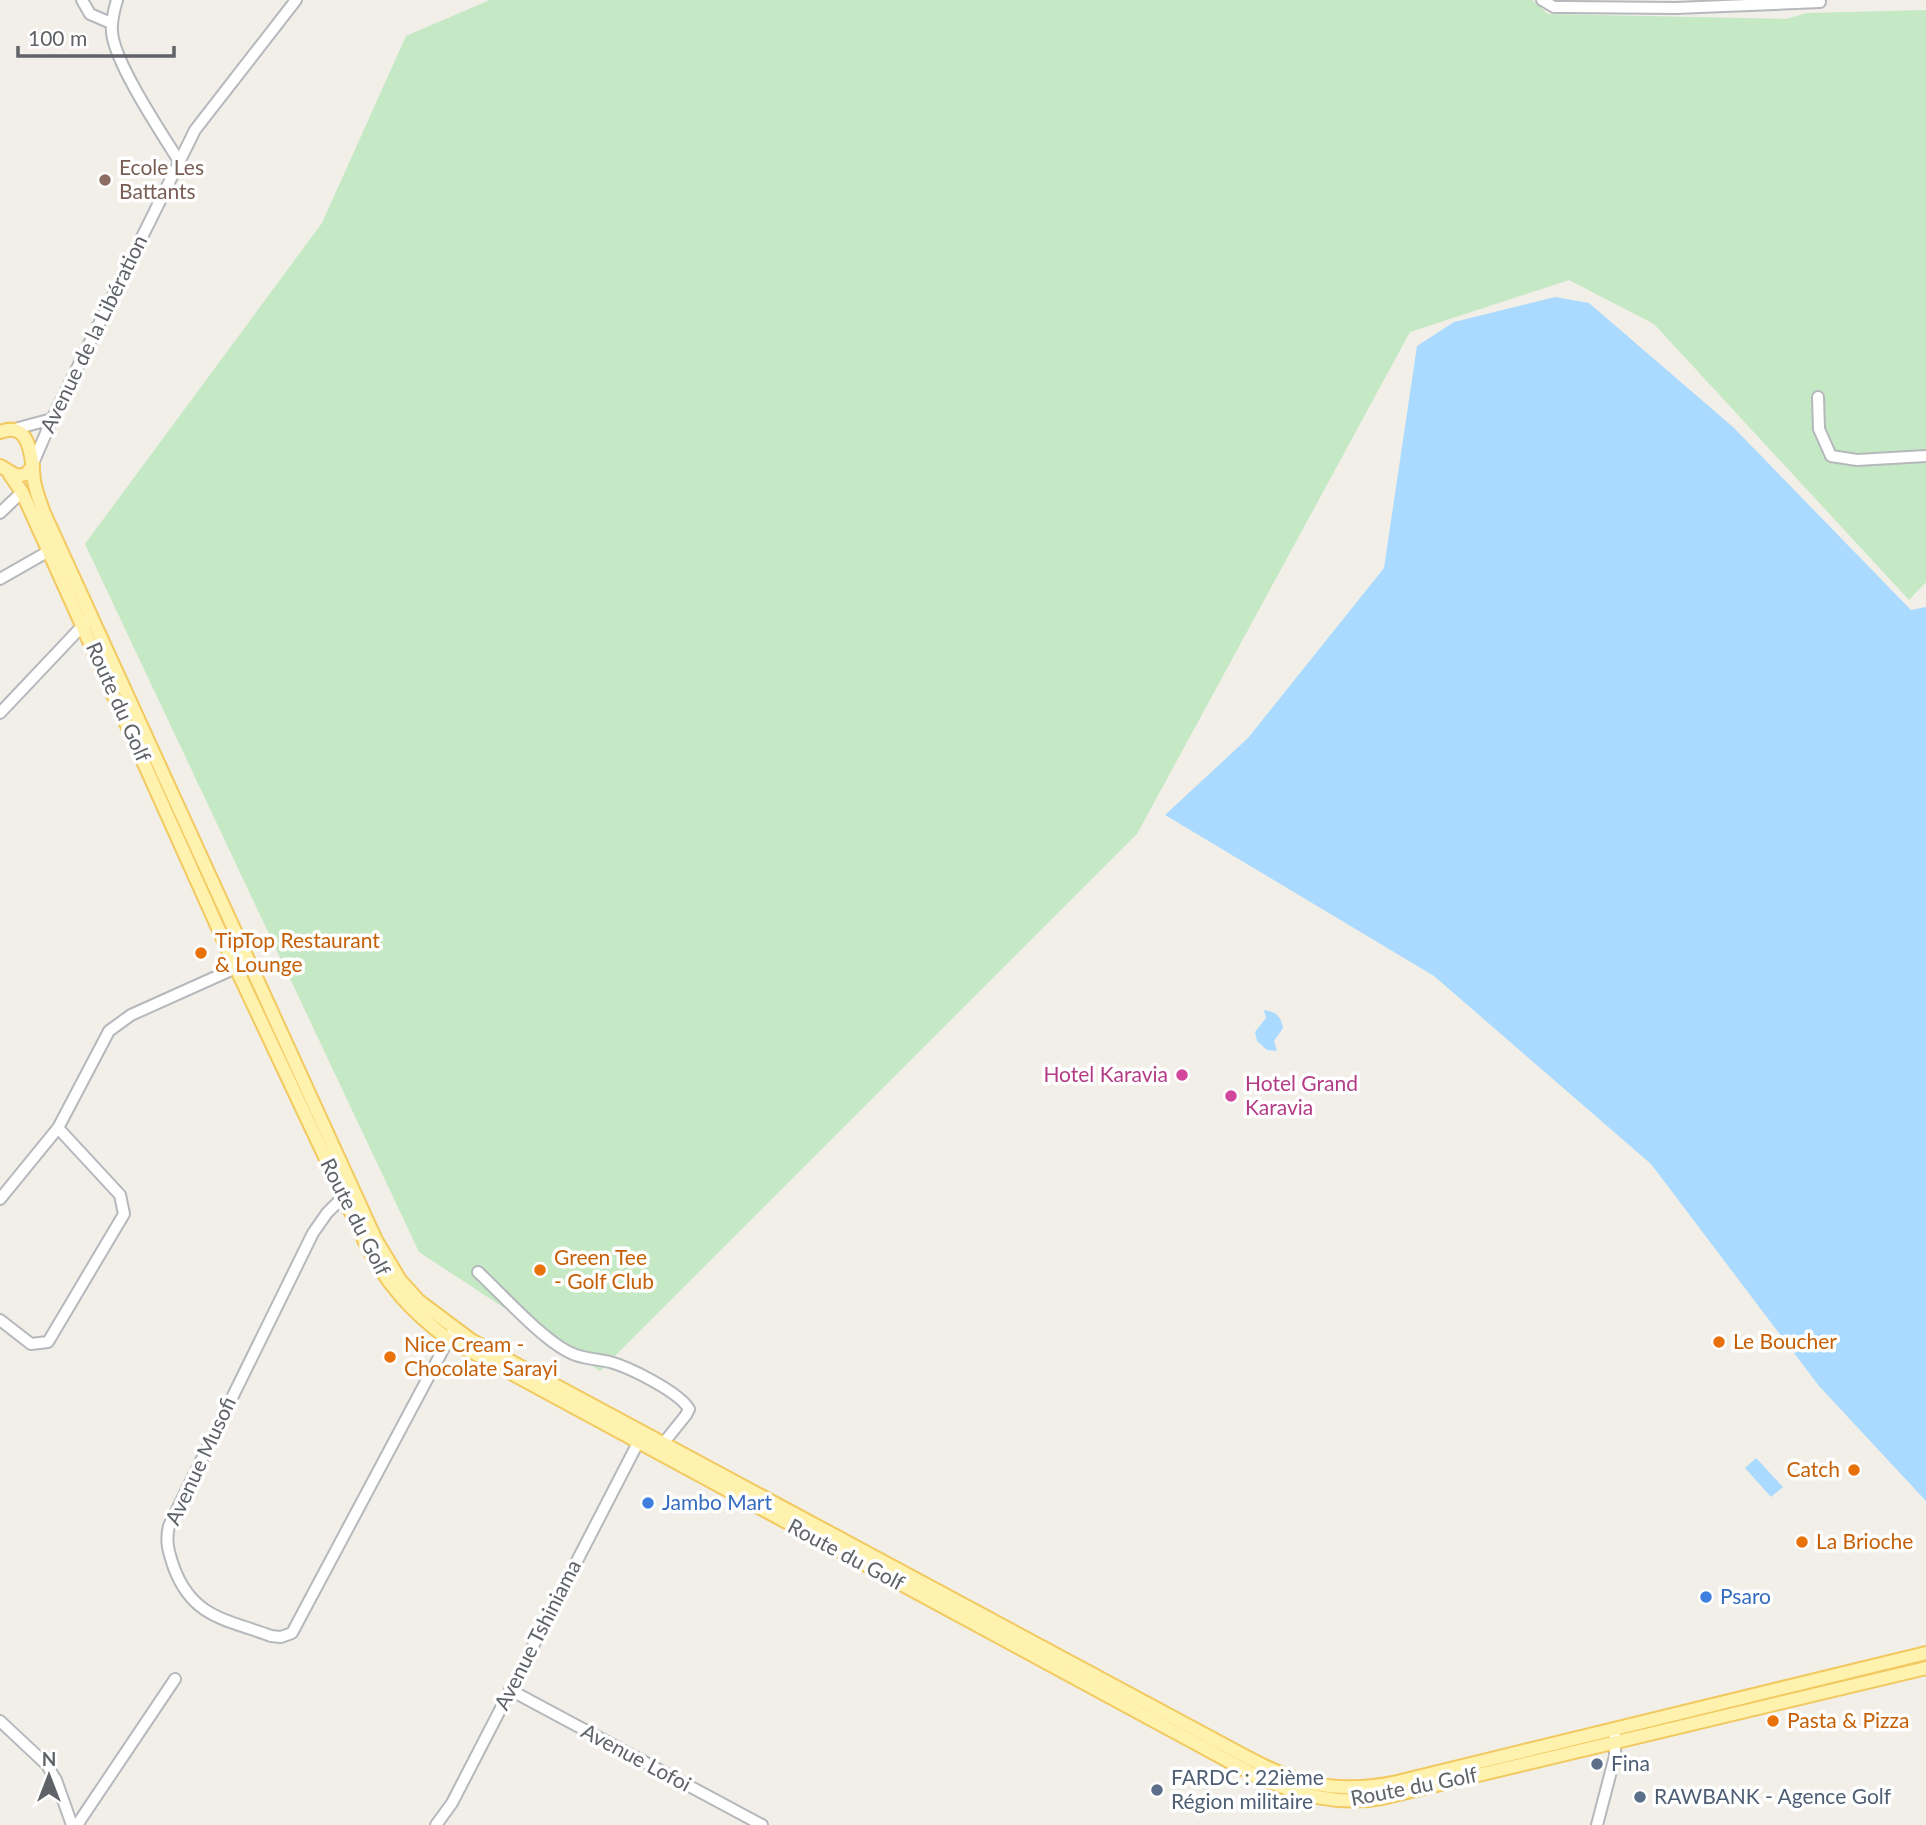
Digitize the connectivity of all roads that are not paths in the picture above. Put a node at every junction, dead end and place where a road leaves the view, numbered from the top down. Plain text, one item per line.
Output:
1 (82, 0) edge
2 (117, 0) edge
3 (296, 0) edge
4 (1542, 0) edge
5 (1820, 2) dead end
6 (1676, 4) edge
7 (111, 23) junction
8 (179, 161) junction
9 (1818, 397) dead end
10 (52, 418) junction
11 (4, 428) edge
12 (1926, 456) edge
13 (33, 464) junction
14 (4, 470) edge
15 (22, 492) junction
16 (0, 513) edge
17 (49, 551) junction
18 (0, 579) edge
19 (87, 620) junction
20 (0, 713) edge
21 (249, 962) junction
22 (236, 968) junction
23 (58, 1128) junction
24 (348, 1192) junction
25 (0, 1199) edge
26 (478, 1272) dead end
27 (0, 1320) edge
28 (451, 1334) junction
29 (640, 1438) junction
30 (659, 1449) junction
31 (1926, 1653) edge
32 (1926, 1668) edge
33 (175, 1679) dead end
34 (510, 1690) junction
35 (1675, 1713) junction
36 (0, 1721) edge
37 (1678, 1726) junction
38 (1615, 1735) junction
39 (72, 1825) edge
40 (77, 1825) edge
41 (436, 1825) edge
42 (762, 1825) edge
43 (1597, 1825) edge

1 - 7 street
2 - 7 street
3 - 8 street, Avenue de la Libération
4 - 6 street
5 - 6 street
7 - 8 street
8 - 10 street, Avenue de la Libération
9 - 12 street
10 - 11 street
10 - 13 street, Avenue de la Libération
11 - 13 main road
13 - 14 main road
13 - 19 main road
14 - 15 main road, Route du Golf
15 - 16 street
15 - 17 main road, Route du Golf
17 - 18 street
17 - 19 main road, Route du Golf
19 - 20 street
19 - 21 main road
19 - 22 main road, Route du Golf
21 - 22 street
21 - 24 main road
22 - 23 street
22 - 24 main road, Route du Golf
23 - 25 street
23 - 27 street
24 - 28 main road, Route du Golf
24 - 28 street, Avenue Musofi
26 - 30 street
28 - 29 main road, Route du Golf
29 - 30 main road, Route du Golf
29 - 34 street, Avenue Tshiniama
30 - 38 main road, Route du Golf
31 - 35 main road
32 - 37 main road, Route du Golf
33 - 40 street
34 - 41 street, Avenue Tshiniama
34 - 42 street, Avenue Lofoi
35 - 37 main road
35 - 38 main road
36 - 39 street
37 - 38 main road, Route du Golf
38 - 43 street

